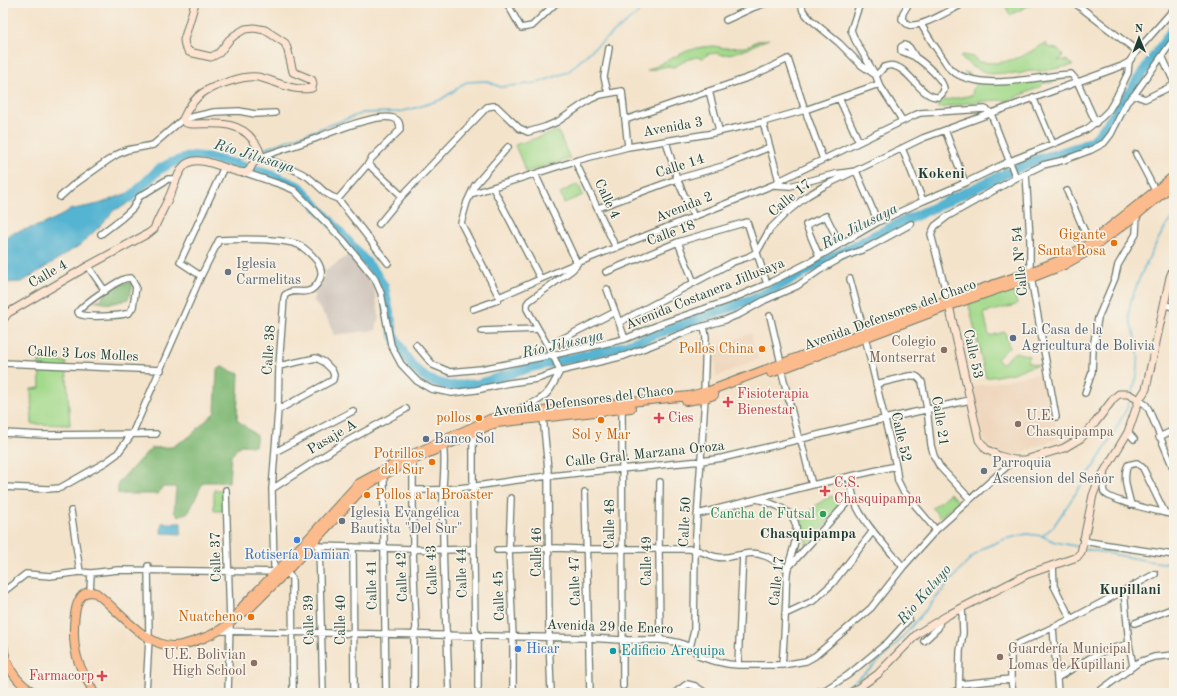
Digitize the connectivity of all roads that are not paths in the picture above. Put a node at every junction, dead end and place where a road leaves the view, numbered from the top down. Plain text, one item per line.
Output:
1 (194, 3) edge
2 (507, 3) edge
3 (766, 3) edge
4 (801, 3) edge
5 (861, 3) edge
6 (909, 3) edge
7 (962, 3) edge
8 (1075, 3) edge
9 (554, 4) edge
10 (1174, 9) edge
11 (726, 20) dead end
12 (921, 24) junction
13 (1174, 39) edge
14 (609, 48) dead end
15 (1137, 51) junction
16 (1162, 56) junction
17 (916, 58) dead end
18 (1129, 62) junction
19 (876, 76) junction
20 (1077, 82) junction
21 (879, 84) junction
22 (1174, 84) edge
23 (709, 91) junction
24 (608, 93) junction
25 (1134, 95) junction
26 (1033, 97) junction
27 (839, 98) junction
28 (805, 110) junction
29 (275, 113) dead end
30 (991, 114) junction
31 (183, 119) junction
32 (625, 120) junction
33 (902, 120) junction
34 (763, 122) junction
35 (1096, 122) junction
36 (719, 130) junction
37 (945, 130) junction
38 (666, 141) junction
39 (859, 142) junction
40 (1053, 144) junction
41 (628, 147) junction
42 (770, 147) junction
43 (508, 148) dead end
44 (902, 148) junction
45 (260, 152) junction
46 (1136, 154) dead end
47 (823, 160) junction
48 (575, 161) junction
49 (1010, 163) junction
50 (368, 164) junction
51 (224, 167) junction
52 (249, 169) junction
53 (856, 171) junction
54 (1026, 173) junction
55 (535, 174) junction
56 (1015, 176) junction
57 (1174, 176) edge
58 (176, 179) junction
59 (677, 179) junction
60 (779, 181) junction
61 (965, 183) junction
62 (1174, 184) edge
63 (773, 186) junction
64 (493, 188) junction
65 (1067, 191) dead end
66 (471, 194) junction
67 (1156, 194) junction
68 (402, 196) junction
69 (60, 197) dead end
70 (338, 199) junction
71 (923, 200) junction
72 (598, 208) junction
73 (1135, 211) junction
74 (694, 216) junction
75 (878, 222) junction
76 (378, 224) dead end
77 (911, 224) dead end
78 (101, 234) dead end
79 (678, 242) junction
80 (840, 244) junction
81 (1091, 245) junction
82 (616, 248) junction
83 (757, 252) junction
84 (819, 256) junction
85 (388, 263) dead end
86 (577, 263) junction
87 (88, 266) junction
88 (1174, 267) edge
89 (606, 272) dead end
90 (1030, 275) junction
91 (201, 276) junction
92 (540, 278) junction
93 (850, 279) dead end
94 (694, 283) junction
95 (767, 284) junction
96 (607, 289) dead end
97 (105, 291) junction
98 (499, 297) junction
99 (948, 303) junction
100 (1165, 305) junction
101 (1174, 307) edge
102 (473, 309) dead end
103 (615, 312) junction
104 (770, 316) dead end
105 (3, 320) edge
106 (620, 322) junction
107 (704, 326) junction
108 (538, 329) junction
109 (482, 331) dead end
110 (865, 334) junction
111 (625, 339) junction
112 (416, 345) dead end
113 (548, 346) junction
114 (555, 359) junction
115 (3, 363) edge
116 (279, 366) junction
117 (781, 366) junction
118 (161, 370) junction
119 (560, 371) junction
120 (876, 384) junction
121 (1085, 393) dead end
122 (704, 396) junction
123 (1134, 397) junction
124 (970, 400) junction
125 (622, 406) junction
126 (406, 409) dead end
127 (927, 409) junction
128 (278, 410) junction
129 (352, 411) dead end
130 (543, 414) junction
131 (1056, 417) dead end
132 (513, 418) junction
133 (884, 419) junction
134 (1174, 430) edge
135 (470, 432) junction
136 (1128, 432) junction
137 (3, 433) edge
138 (132, 434) junction
139 (156, 434) dead end
140 (1160, 437) junction
141 (800, 439) junction
142 (1134, 439) dead end
143 (442, 444) junction
144 (275, 452) junction
145 (410, 458) junction
146 (1014, 460) junction
147 (700, 461) junction
148 (896, 466) junction
149 (623, 468) junction
150 (1174, 470) edge
151 (1104, 471) junction
152 (381, 474) junction
153 (849, 476) junction
154 (548, 477) junction
155 (660, 482) dead end
156 (812, 484) junction
157 (3, 487) edge
158 (472, 487) junction
159 (272, 489) junction
160 (226, 490) dead end
161 (413, 490) junction
162 (443, 490) junction
163 (585, 492) dead end
164 (853, 496) junction
165 (511, 498) dead end
166 (757, 499) junction
167 (970, 499) junction
168 (1131, 505) junction
169 (71, 511) dead end
170 (1164, 513) junction
171 (698, 514) junction
172 (1174, 515) edge
173 (936, 530) junction
174 (873, 531) junction
175 (1083, 542) junction
176 (313, 543) junction
177 (353, 547) junction
178 (384, 548) junction
179 (548, 548) junction
180 (413, 549) junction
181 (474, 549) junction
182 (586, 549) junction
183 (622, 549) junction
184 (659, 549) junction
185 (443, 550) junction
186 (497, 550) dead end
187 (509, 550) junction
188 (695, 550) junction
189 (743, 554) junction
190 (1174, 555) edge
191 (1053, 565) junction
192 (903, 567) junction
193 (148, 569) junction
194 (787, 569) junction
195 (229, 571) junction
196 (282, 571) junction
197 (80, 572) junction
198 (91, 573) junction
199 (1155, 574) dead end
200 (1124, 591) junction
201 (3, 592) edge
202 (90, 592) junction
203 (962, 608) junction
204 (1174, 608) edge
205 (785, 614) junction
206 (909, 618) dead end
207 (1071, 619) junction
208 (940, 620) junction
209 (1135, 623) dead end
210 (230, 627) junction
211 (1053, 627) junction
212 (292, 633) junction
213 (321, 633) junction
214 (353, 634) junction
215 (386, 634) junction
216 (414, 635) junction
217 (447, 636) junction
218 (478, 637) junction
219 (512, 637) junction
220 (148, 638) junction
221 (549, 638) junction
222 (588, 638) junction
223 (622, 640) junction
224 (660, 640) junction
225 (924, 641) dead end
226 (1129, 644) junction
227 (3, 645) edge
228 (690, 647) junction
229 (1174, 654) edge
230 (738, 665) junction
231 (782, 665) junction
232 (1132, 666) junction
233 (1057, 678) junction
234 (1011, 679) junction
235 (623, 686) dead end
236 (478, 688) dead end
237 (959, 689) edge
238 (293, 690) dead end
239 (35, 693) edge
240 (94, 693) edge
241 (146, 693) edge
242 (228, 693) edge
243 (323, 693) edge
244 (354, 693) edge
245 (386, 693) edge
246 (414, 693) edge
247 (448, 693) edge
248 (513, 693) edge
249 (551, 693) edge
250 (590, 693) edge
251 (675, 693) edge
252 (706, 693) edge
253 (812, 693) edge
254 (851, 693) edge
255 (952, 693) edge
256 (1013, 693) edge
257 (1058, 693) edge
258 (1097, 693) edge

1 - 31 street
2 - 9 street
3 - 11 street
4 - 19 street
5 - 19 street
6 - 12 street
7 - 12 street
8 - 15 street
10 - 15 street
12 - 20 street
13 - 16 street
14 - 24 street
15 - 18 street
16 - 22 street
16 - 25 street
17 - 19 street
18 - 20 street, Calle 17
18 - 35 street, Avenida Costanera Jillusaya
19 - 21 street
20 - 26 street, Calle 17
20 - 35 street
21 - 27 street, Avenida 3
21 - 33 street
22 - 25 street
23 - 28 street
23 - 32 street
23 - 36 street
24 - 32 street
24 - 68 street
25 - 54 street
26 - 30 street, Calle 17
26 - 40 street
27 - 28 street, Avenida 3
27 - 39 street
28 - 34 street, Avenida 3
28 - 47 street
29 - 31 street
30 - 33 street, Avenida 2
30 - 37 street, Calle 17
30 - 49 street
31 - 45 street
31 - 69 street
32 - 41 street
33 - 39 street, Avenida 2
34 - 36 street, Avenida 3
34 - 42 street
35 - 40 street, Avenida Costanera Jillusaya
36 - 38 street, Avenida 3
37 - 44 street, Calle 17
37 - 61 street
38 - 41 street, Avenida 3
38 - 59 street
39 - 47 street, Avenida 2
40 - 49 street, Avenida Costanera Jillusaya
41 - 48 street, Avenida 3
42 - 59 street, Calle 14
42 - 60 street
43 - 66 street
44 - 53 street, Calle 17
44 - 71 street
45 - 50 street
45 - 52 street
45 - 70 street
46 - 67 street
47 - 60 street, Avenida 2
48 - 55 street, Avenida 3
48 - 72 street, Calle 4
49 - 56 street
49 - 61 street, Avenida Costanera Jillusaya
50 - 68 street
50 - 70 street
51 - 52 street, Calle 4
51 - 58 street, Calle 4
51 - 91 street
52 - 119 street
53 - 63 street
53 - 75 street
53 - 83 street, Calle 17
54 - 56 street
54 - 90 street, Calle Nº 54
55 - 64 street, Avenida 3
55 - 86 street
56 - 99 street, Calle 53
57 - 67 main road
58 - 78 street
58 - 87 street, Calle 4
59 - 72 street, Calle 14
59 - 74 street
60 - 63 street, Avenida 2
61 - 71 street, Avenida Costanera Jillusaya
62 - 67 main road, Avenida Defensores del Chaco
63 - 74 street, Avenida 2
64 - 66 street, Avenida 3
64 - 92 street
65 - 81 street
66 - 98 street
67 - 73 main road, Avenida Defensores del Chaco
68 - 76 street
70 - 85 street
71 - 75 street, Avenida Costanera Jillusaya
72 - 82 street, Calle 4
73 - 81 main road, Avenida Defensores del Chaco
73 - 121 street
74 - 82 street, Avenida 2
75 - 80 street, Avenida Costanera Jillusaya
77 - 107 street
79 - 83 street, Calle 18
79 - 89 street, Calle 18
79 - 94 street
80 - 84 street, Avenida Costanera Jillusaya
80 - 84 street
81 - 90 main road, Avenida Defensores del Chaco
82 - 86 street, Avenida 2
83 - 94 street
83 - 95 street
84 - 95 street, Avenida Costanera Jillusaya
86 - 92 street, Avenida 2
86 - 108 street
87 - 97 street, Calle 4
87 - 105 street, Calle 4
88 - 100 street
90 - 99 main road, Avenida Defensores del Chaco
90 - 131 street, Calle Nº 54
91 - 116 street, Calle 38
91 - 118 street
92 - 98 street, Avenida 2
93 - 110 street, Calle 52
94 - 106 street
95 - 111 street, Avenida Costanera Jillusaya
96 - 103 street
97 - 97 street
98 - 102 street, Avenida 2
99 - 110 main road, Avenida Defensores del Chaco
99 - 124 street, Calle 53
100 - 101 street
100 - 123 street
103 - 106 street
103 - 113 street
104 - 117 street
106 - 111 street
107 - 119 street
107 - 122 street, Calle 50
108 - 109 street
108 - 113 street
110 - 117 main road, Avenida Defensores del Chaco
110 - 120 street, Calle 52
111 - 114 street, Avenida Costanera Jillusaya
112 - 114 street, Avenida Costanera Jillusaya
113 - 114 street
114 - 119 street
115 - 118 street, Calle 3 Los Molles
116 - 128 street, Calle 38
116 - 128 street
117 - 122 main road, Avenida Defensores del Chaco
117 - 141 street
118 - 138 street
119 - 132 street
120 - 127 street, Calle 21
120 - 133 street, Calle 52
122 - 125 main road, Avenida Defensores del Chaco
122 - 147 street, Calle 50
123 - 136 street
123 - 140 street
123 - 146 street
124 - 127 street, Calle Gral. Marzana Oroza
124 - 146 street, Calle 53
125 - 130 main road, Avenida Defensores del Chaco
125 - 149 street, Calle 48
126 - 159 street, Pasaje A
127 - 133 street, Calle Gral. Marzana Oroza
127 - 167 street, Calle 21
128 - 144 street, Calle 38
129 - 144 street
130 - 132 main road, Avenida Defensores del Chaco
130 - 154 street, Calle 46
132 - 135 main road, Avenida Defensores del Chaco
133 - 141 street, Calle Gral. Marzana Oroza
133 - 148 street, Calle 52
134 - 140 street
135 - 143 main road, Avenida Defensores del Chaco
135 - 158 street, Calle 44
136 - 142 street
136 - 151 street
137 - 138 street
138 - 139 street
138 - 157 street
140 - 150 street
141 - 147 street, Calle Gral. Marzana Oroza
141 - 156 street
143 - 145 main road, Avenida Defensores del Chaco
143 - 162 street, Calle 43
144 - 159 street, Calle 38
145 - 152 main road, Avenida Defensores del Chaco
145 - 161 street, Calle 42
146 - 167 street, Avenida 29 de Enero
147 - 149 street, Calle Gral. Marzana Oroza
147 - 171 street, Calle 50
148 - 153 street
148 - 173 street, Calle 52
149 - 154 street, Calle Gral. Marzana Oroza
149 - 183 street, Calle 48
151 - 168 street
151 - 175 street
152 - 176 main road, Avenida Defensores del Chaco
152 - 178 street, Calle 41
153 - 156 street
153 - 164 street
154 - 158 street, Calle Gral. Marzana Oroza
154 - 179 street, Calle 46
155 - 184 street, Calle 49
156 - 166 street
158 - 162 street, Calle Gral. Marzana Oroza
158 - 181 street, Calle 44
159 - 196 street, Calle 38
160 - 195 street, Calle 37
161 - 162 street, Calle Gral. Marzana Oroza
161 - 180 street, Calle 42
162 - 185 street, Calle 43
163 - 182 street, Calle 47
164 - 174 street
164 - 194 street
165 - 187 street, Calle 45
166 - 171 street
166 - 194 street, Calle 17
167 - 173 street, Avenida 29 de Enero
168 - 170 street
168 - 170 street
169 - 197 street
170 - 172 street
171 - 188 street, Calle 50
173 - 192 street, Avenida 29 de Enero
174 - 192 street
174 - 205 street
175 - 190 street
175 - 191 street
176 - 177 street
176 - 196 main road, Avenida Defensores del Chaco
176 - 213 street, Calle 39
177 - 178 street
177 - 214 street, Calle 40
178 - 180 street
178 - 215 street, Calle 41
179 - 182 street
179 - 187 street
179 - 221 street, Calle 46
180 - 185 street
180 - 216 street, Calle 42
181 - 185 street
181 - 218 street, Calle 44
182 - 183 street
182 - 222 street, Calle 47
183 - 184 street
183 - 223 street, Calle 48
184 - 188 street
184 - 224 street, Calle 49
185 - 217 street, Calle 43
186 - 187 street
187 - 219 street, Calle 45
188 - 189 street
188 - 228 street, Calle 50
189 - 194 street
189 - 230 street
191 - 203 street
191 - 207 street
192 - 231 street, Avenida 29 de Enero
193 - 195 street
193 - 198 street
193 - 220 street
194 - 205 street, Calle 17
195 - 196 street
195 - 210 street, Calle 37
196 - 210 main road, Avenida Defensores del Chaco
196 - 212 street, Calle 38
197 - 198 street
197 - 201 street
198 - 202 street
199 - 200 street
200 - 207 street
200 - 226 street
202 - 220 main road
202 - 240 main road
203 - 208 street
203 - 237 street
204 - 209 street
205 - 231 street, Calle 17
206 - 253 street
207 - 211 street
208 - 225 street
208 - 254 street
210 - 212 street, Avenida 29 de Enero
210 - 220 main road
210 - 242 street, Calle 37
211 - 233 street
211 - 234 street
212 - 213 street, Avenida 29 de Enero
212 - 238 street, Calle 38
213 - 214 street, Avenida 29 de Enero
213 - 243 street, Calle 39
214 - 215 street, Avenida 29 de Enero
214 - 244 street, Calle 40
215 - 216 street, Avenida 29 de Enero
215 - 245 street, Calle 41
216 - 217 street, Avenida 29 de Enero
216 - 246 street, Calle 42
217 - 218 street, Avenida 29 de Enero
217 - 247 street, Calle 43
218 - 219 street, Avenida 29 de Enero
218 - 236 street, Calle 44
219 - 221 street, Avenida 29 de Enero
219 - 248 street, Calle 45
220 - 241 street
221 - 222 street, Avenida 29 de Enero
221 - 249 street, Calle 46
222 - 223 street, Avenida 29 de Enero
222 - 250 street, Calle 47
223 - 224 street, Avenida 29 de Enero
223 - 235 street, Calle 48
224 - 228 street, Avenida 29 de Enero
226 - 232 street
226 - 233 street
227 - 239 main road
228 - 230 street, Avenida 29 de Enero
229 - 232 street
230 - 231 street, Avenida 29 de Enero
232 - 258 street
233 - 257 street
234 - 237 street
234 - 256 street
237 - 255 street
251 - 252 street

